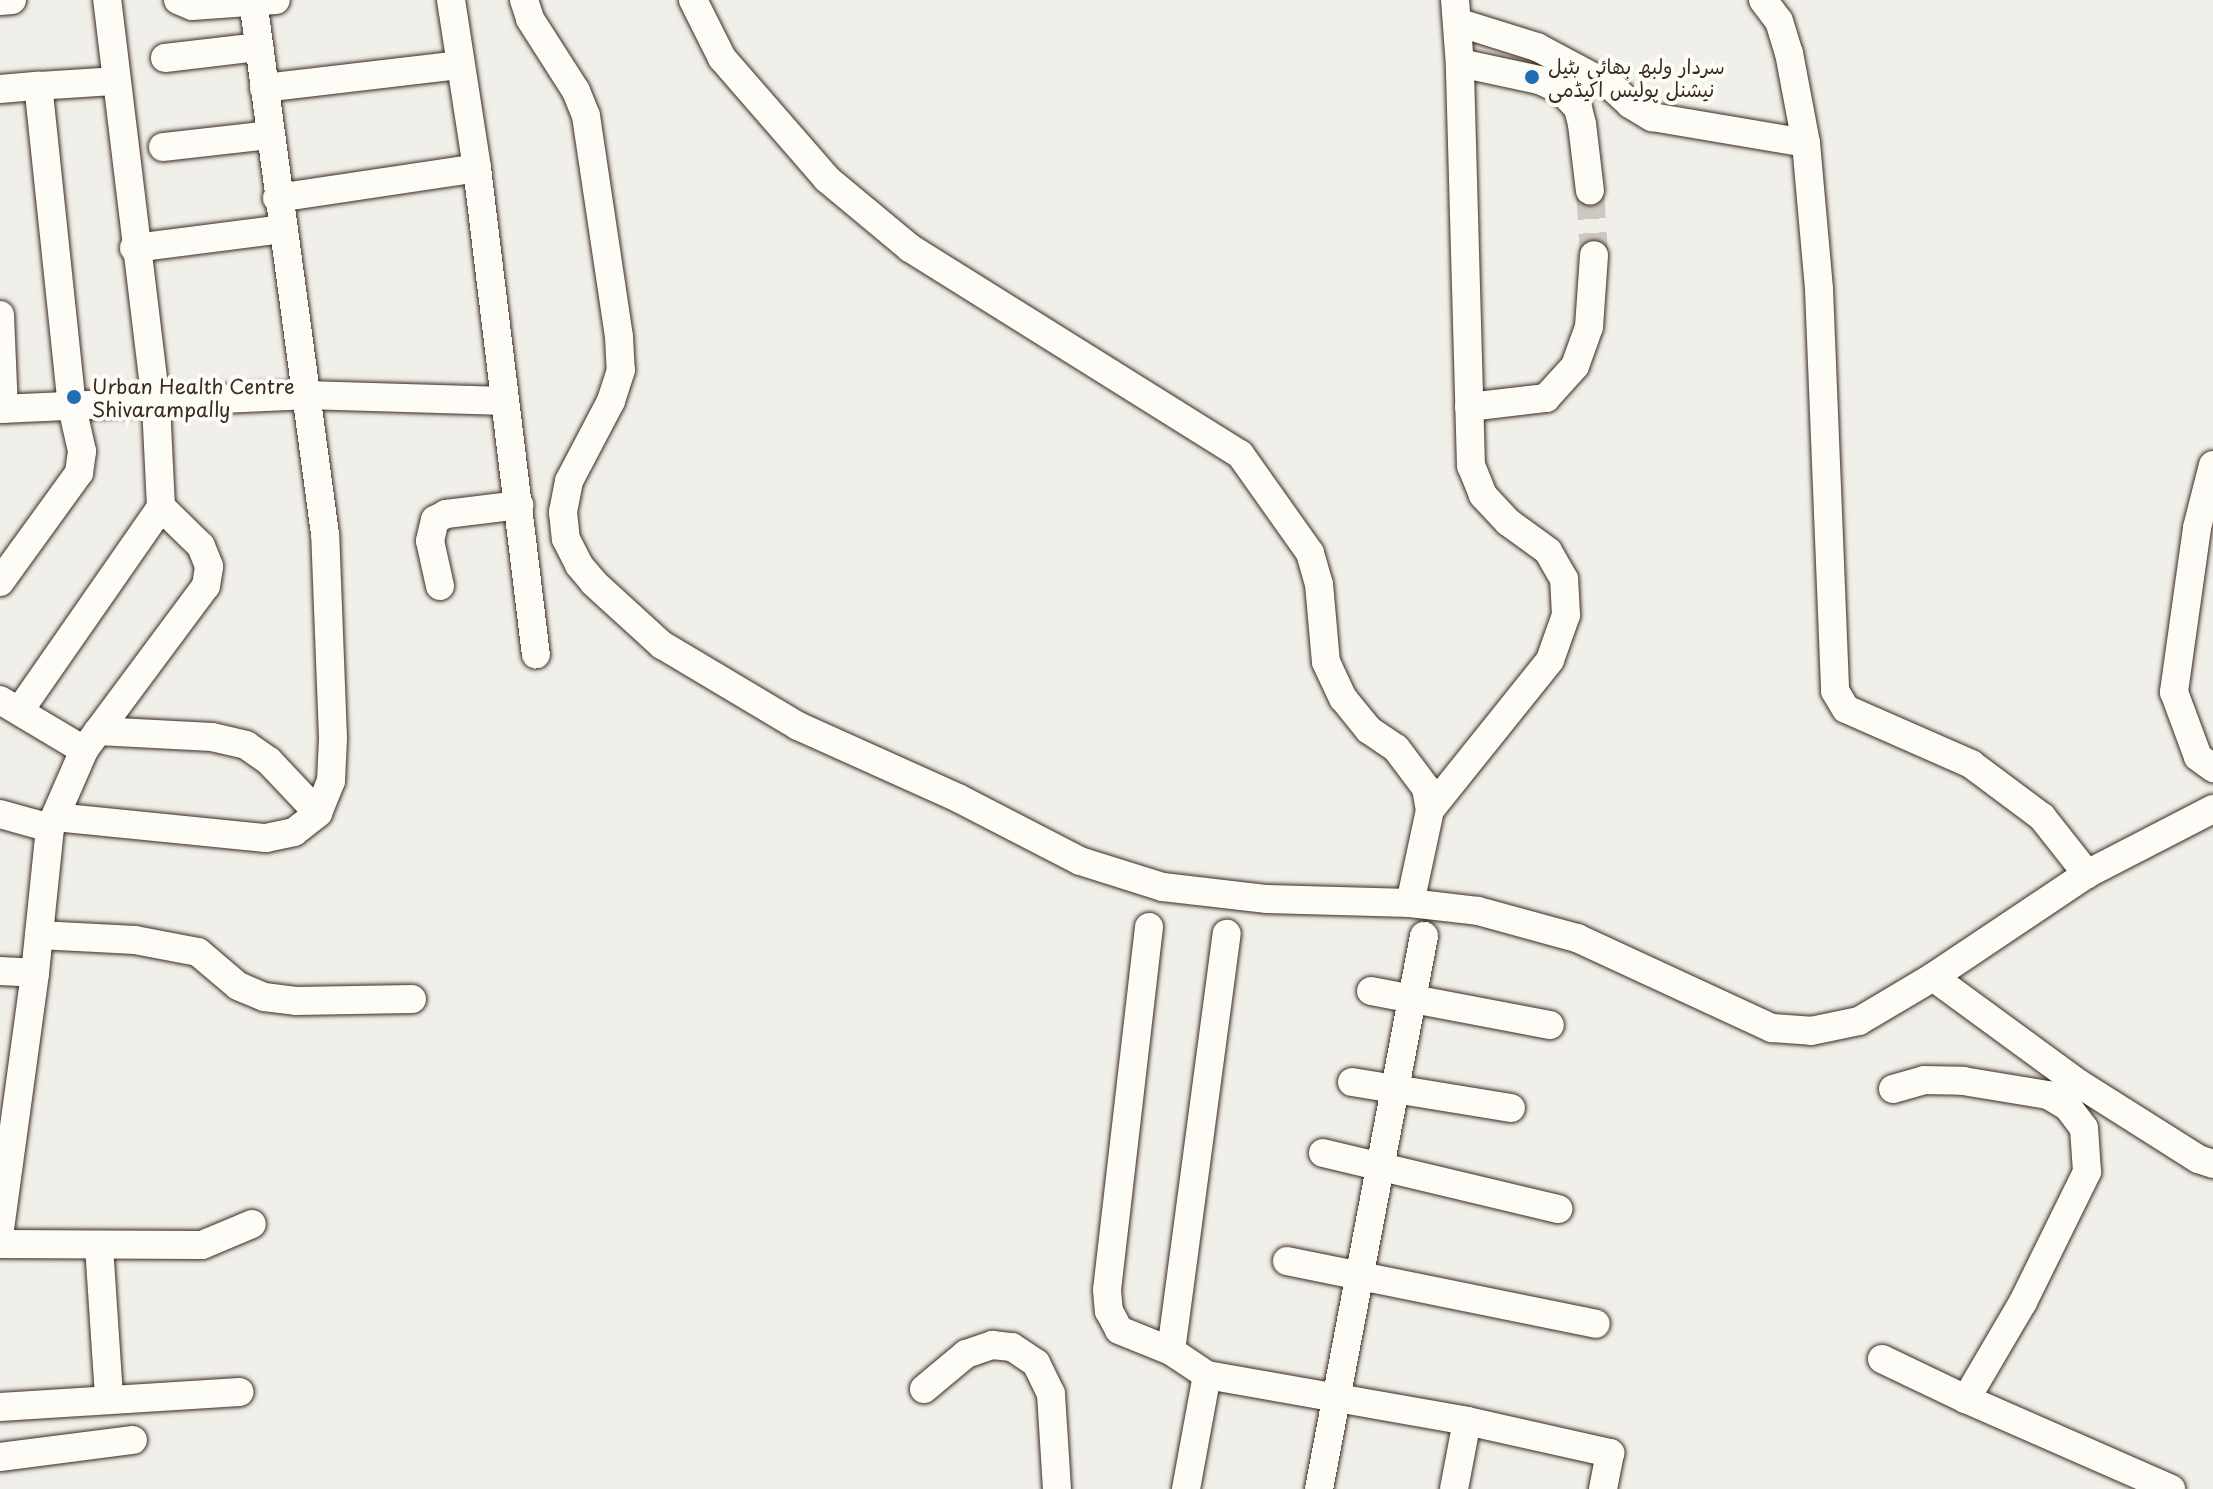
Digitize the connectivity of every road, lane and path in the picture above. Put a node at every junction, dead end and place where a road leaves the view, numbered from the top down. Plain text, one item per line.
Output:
1 (12, 0) edge
2 (107, 0) edge
3 (178, 0) edge
4 (451, 0) edge
5 (524, 0) edge
6 (693, 0) edge
7 (1763, 0) edge
8 (0, 1) edge
9 (261, 1) edge
10 (1456, 11) edge
11 (259, 47) junction
12 (165, 58) dead end
13 (1460, 63) junction
14 (460, 65) junction
15 (115, 81) junction
16 (38, 86) junction
17 (264, 88) junction
18 (0, 89) edge
19 (270, 135) junction
20 (1806, 143) junction
21 (163, 147) dead end
22 (477, 168) junction
23 (1590, 191) tunnel mouth
24 (277, 198) junction
25 (282, 229) junction
26 (134, 248) junction
27 (1594, 255) tunnel mouth
28 (0, 315) edge
29 (305, 395) junction
30 (505, 401) junction
31 (156, 403) junction
32 (72, 407) junction
33 (1469, 407) junction
34 (2, 409) edge
35 (2213, 465) edge
36 (519, 505) junction
37 (161, 507) junction
38 (2205, 537) edge
39 (0, 582) edge
40 (440, 586) dead end
41 (536, 654) dead end
42 (10, 705) edge
43 (91, 740) junction
44 (2213, 768) edge
45 (2213, 809) edge
46 (1430, 810) junction
47 (318, 813) junction
48 (0, 814) edge
49 (52, 822) junction
50 (2087, 874) junction
51 (1410, 903) junction
52 (1149, 927) dead end
53 (1227, 934) dead end
54 (39, 935) junction
55 (1424, 936) dead end
56 (0, 971) edge
57 (35, 973) junction
58 (1933, 977) junction
59 (1371, 991) dead end
60 (412, 999) dead end
61 (1411, 999) junction
62 (1550, 1025) dead end
63 (1352, 1082) dead end
64 (1394, 1089) junction
65 (1893, 1089) dead end
66 (1511, 1108) dead end
67 (7, 1126) edge
68 (1323, 1153) dead end
69 (2213, 1164) edge
70 (1381, 1169) junction
71 (1558, 1209) dead end
72 (252, 1224) dead end
73 (0, 1229) edge
74 (0, 1244) edge
75 (99, 1246) junction
76 (1287, 1261) dead end
77 (1361, 1275) junction
78 (1596, 1324) dead end
79 (1171, 1351) junction
80 (1882, 1359) dead end
81 (1207, 1375) junction
82 (924, 1389) dead end
83 (240, 1392) dead end
84 (109, 1398) junction
85 (1966, 1399) junction
86 (1337, 1400) junction
87 (0, 1407) edge
88 (1467, 1421) junction
89 (133, 1440) dead end
90 (0, 1457) edge
91 (1057, 1489) edge
92 (1186, 1489) edge
93 (1319, 1489) edge
94 (1454, 1489) edge
95 (1603, 1489) edge
96 (2171, 1489) edge

1 - 8 street
2 - 15 street
3 - 9 street
4 - 14 street
5 - 51 street
6 - 46 street
7 - 20 street
9 - 11 street
10 - 13 street
10 - 20 street
11 - 12 street
11 - 17 street
13 - 23 street
13 - 33 street
14 - 17 street
14 - 22 street
15 - 16 street
15 - 26 street
16 - 18 street
16 - 32 street
17 - 19 street
19 - 21 street
19 - 24 street
20 - 50 street
22 - 24 street
22 - 30 street
24 - 25 street
25 - 26 street
25 - 29 street
26 - 31 street
27 - 33 street
28 - 34 street
29 - 30 street
29 - 31 street
29 - 47 street
30 - 36 street
31 - 32 street
31 - 37 street
32 - 34 street
32 - 39 street
33 - 46 street
35 - 38 street
36 - 40 street
36 - 41 street
37 - 42 street
37 - 43 street
38 - 44 street
42 - 43 street
43 - 47 street
43 - 49 street
45 - 50 street
46 - 51 street
47 - 49 street
48 - 49 street
49 - 54 street
50 - 58 street
51 - 58 street
52 - 79 street
53 - 79 street
54 - 57 street
54 - 60 street
55 - 61 street
56 - 57 street
57 - 67 street
58 - 69 street
59 - 61 street
61 - 62 street
61 - 64 street
63 - 64 street
64 - 66 street
64 - 70 street
65 - 85 street
67 - 73 street
68 - 70 street
70 - 71 street
70 - 77 street
72 - 75 street
74 - 75 street
75 - 84 street
76 - 77 street
77 - 78 street
77 - 86 street
79 - 81 street
80 - 85 street
81 - 86 street
81 - 92 street
82 - 91 street
83 - 84 street
84 - 87 street
85 - 96 street
86 - 88 street
86 - 93 street
88 - 94 street
88 - 95 street
89 - 90 street

